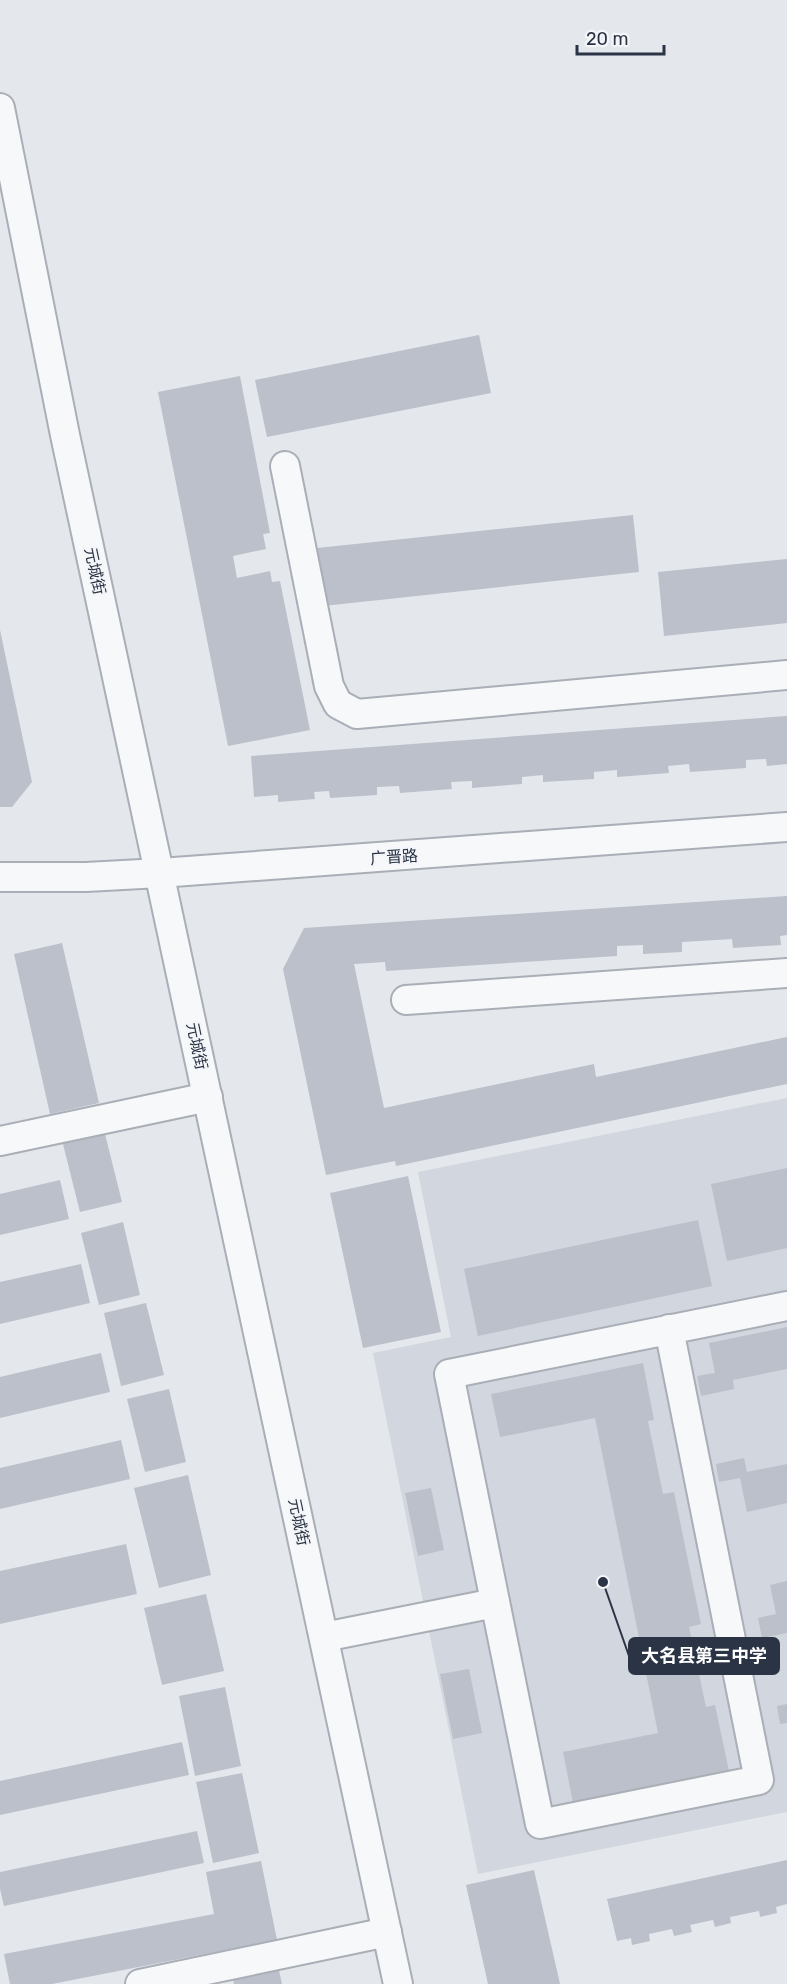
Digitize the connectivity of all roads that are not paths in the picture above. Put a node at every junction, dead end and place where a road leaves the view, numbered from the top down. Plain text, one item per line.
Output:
1 (0, 108) edge
2 (285, 466) dead end
3 (787, 675) edge
4 (787, 827) edge
5 (159, 873) junction
6 (0, 877) edge
7 (787, 973) edge
8 (406, 1000) dead end
9 (208, 1097) junction
10 (0, 1141) edge
11 (787, 1306) edge
12 (669, 1329) junction
13 (495, 1603) junction
14 (324, 1637) junction
15 (387, 1932) junction
16 (140, 1984) edge
17 (399, 1984) edge

1 - 5 street, 元城街
2 - 3 street
4 - 5 street, 广晋路
5 - 6 street, 广晋路
5 - 9 street, 元城街
7 - 8 street
9 - 10 street
9 - 14 street, 元城街
11 - 12 street
12 - 13 street
12 - 13 street
13 - 14 street
14 - 15 street, 元城街
15 - 16 street
15 - 17 street, 元城街

